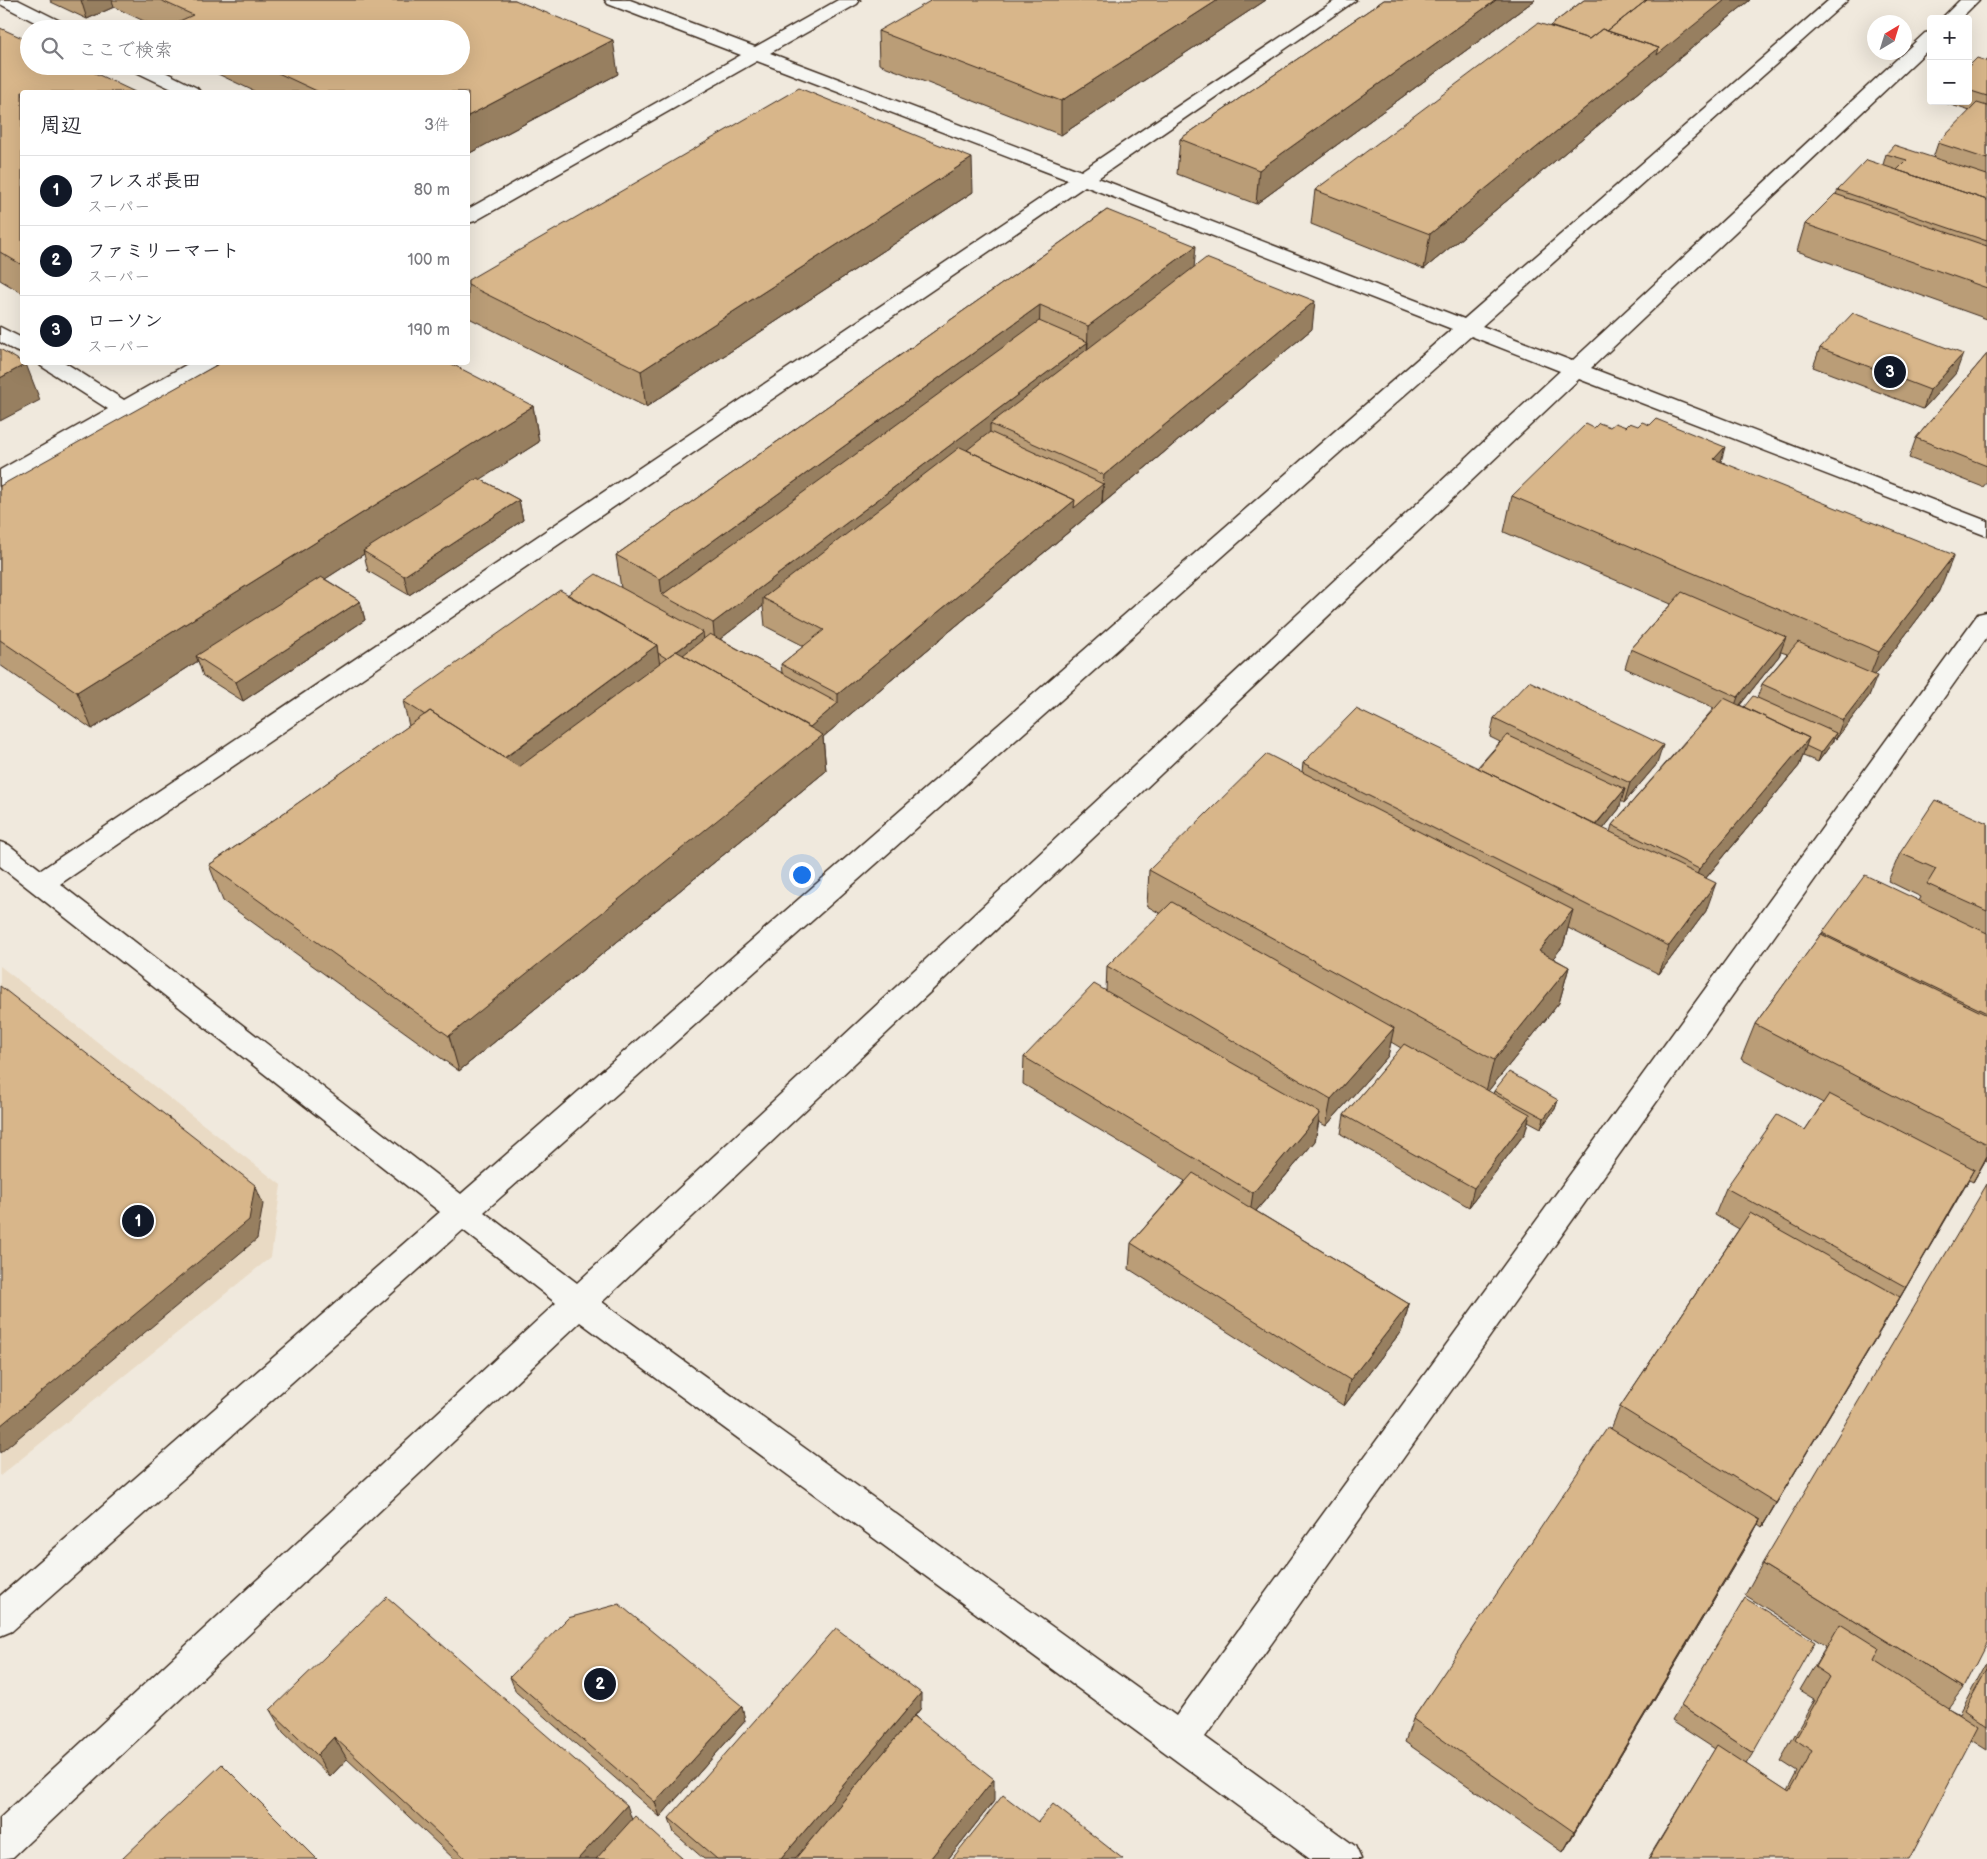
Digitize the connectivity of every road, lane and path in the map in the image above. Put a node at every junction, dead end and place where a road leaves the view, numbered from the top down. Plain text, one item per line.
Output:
1 (4, 0) edge
2 (614, 0) edge
3 (851, 0) edge
4 (1348, 0) edge
5 (1839, 0) edge
6 (1970, 0) edge
7 (1954, 15) edge
8 (44, 20) edge
9 (1927, 41) edge
10 (754, 54) junction
11 (156, 75) edge
12 (187, 90) edge
13 (1084, 179) junction
14 (470, 216) edge
15 (1467, 327) junction
16 (0, 333) edge
17 (20, 346) edge
18 (53, 365) edge
19 (202, 365) edge
20 (1574, 370) junction
21 (124, 409) junction
22 (0, 479) edge
23 (1987, 529) edge
24 (1987, 620) edge
25 (0, 852) edge
26 (42, 883) junction
27 (460, 1212) junction
28 (579, 1303) junction
29 (0, 1619) edge
30 (1181, 1740) junction
31 (0, 1844) edge
32 (1342, 1859) edge

1 - 8 street
2 - 10 street
3 - 10 street
4 - 13 street
5 - 15 street
6 - 7 street
9 - 20 street
10 - 13 street
10 - 14 street
11 - 12 street
13 - 15 street
13 - 26 street
15 - 20 street
15 - 27 street
16 - 17 street
18 - 21 street
19 - 21 street
20 - 23 street
20 - 28 street
21 - 22 street
24 - 30 street
25 - 26 street
26 - 27 street
27 - 28 street
27 - 29 street
28 - 30 street
28 - 31 street
30 - 32 street

